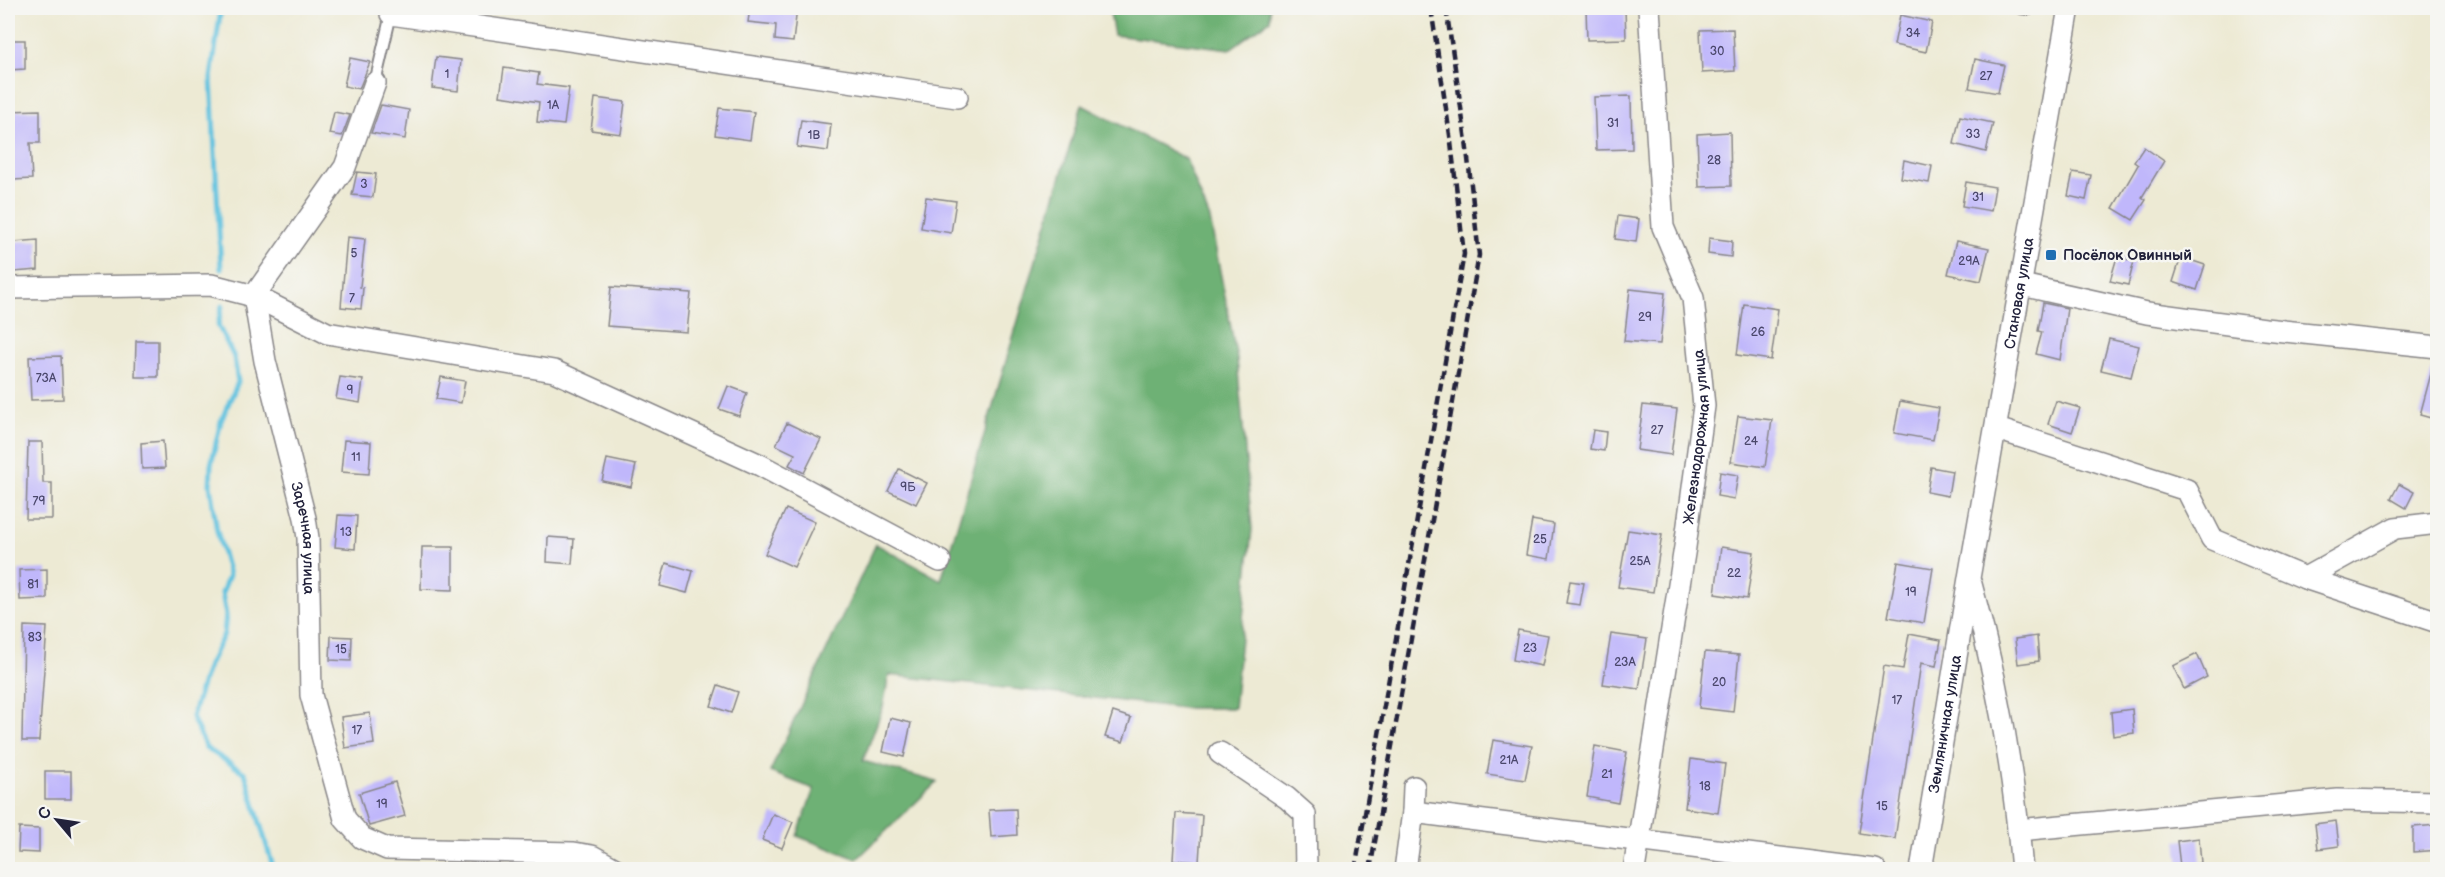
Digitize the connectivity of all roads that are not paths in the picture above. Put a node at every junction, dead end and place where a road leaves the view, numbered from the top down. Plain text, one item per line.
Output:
1 (1649, 8) edge
2 (2069, 8) edge
3 (392, 11) edge
4 (375, 82) joint
5 (957, 97) dead end
6 (2022, 285) junction
7 (8, 288) edge
8 (254, 296) junction
9 (2438, 347) edge
10 (1997, 429) junction
11 (2438, 523) edge
12 (940, 561) dead end
13 (1969, 578) junction
14 (2305, 578) junction
15 (2438, 622) edge
16 (1220, 753) dead end
17 (1414, 787) dead end
18 (2438, 802) edge
19 (1413, 812) junction
20 (2018, 830) junction
21 (1637, 841) junction
22 (617, 870) edge
23 (1306, 870) edge
24 (1405, 870) edge
25 (1634, 870) edge
26 (1875, 870) edge
27 (1921, 870) edge
28 (2022, 870) edge

1 - 21 street, Железнодорожная улица
2 - 6 street, Становая улица
3 - 4 lane
3 - 5 street
4 - 8 street
6 - 9 street
6 - 10 street, Становая улица
7 - 8 street
8 - 12 street
8 - 22 street, Заречная улица
10 - 13 street, Становая улица
10 - 14 street
11 - 14 street
13 - 20 street
13 - 27 street, Земляничная улица
14 - 15 street
16 - 23 street
17 - 19 street
18 - 20 street
19 - 21 street
19 - 24 street
20 - 28 street
21 - 25 street, Железнодорожная улица
21 - 26 street

